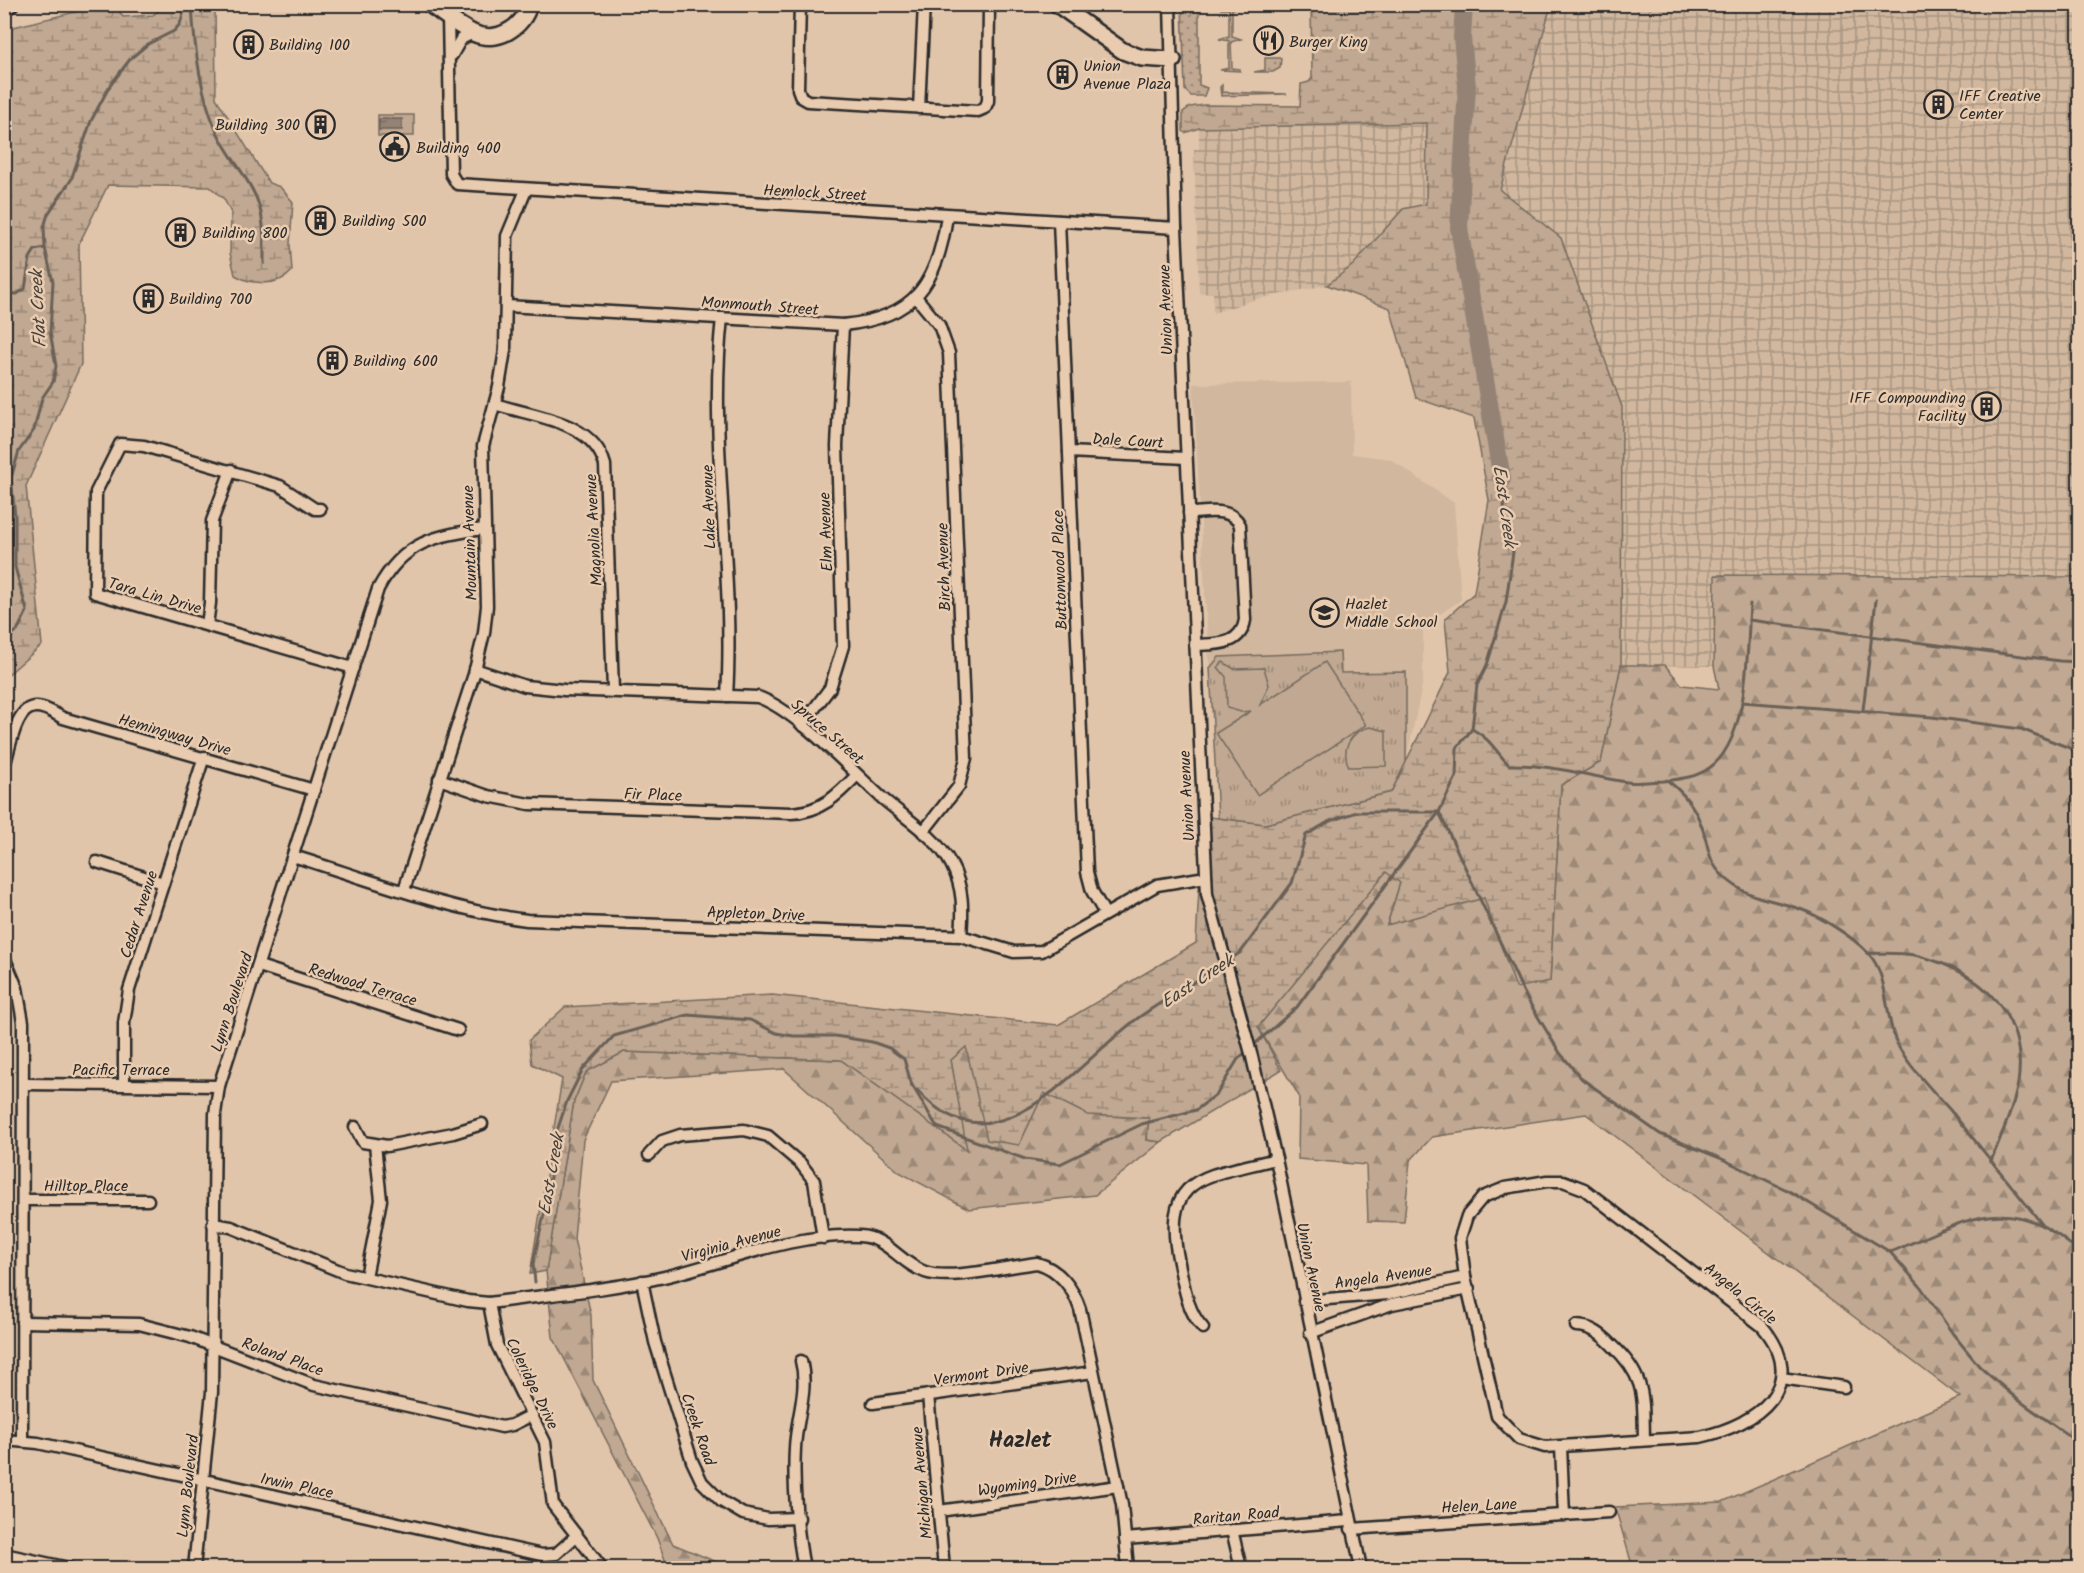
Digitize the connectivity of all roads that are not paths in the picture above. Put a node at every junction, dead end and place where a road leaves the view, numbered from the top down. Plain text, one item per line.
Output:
1 (10, 4) edge
2 (429, 4) edge
3 (529, 4) edge
4 (800, 4) edge
5 (924, 4) edge
6 (989, 4) edge
7 (1057, 4) edge
8 (1170, 4) edge
9 (4, 6) edge
10 (448, 17) junction
11 (472, 33) junction
12 (1173, 60) junction
13 (451, 70) junction
14 (919, 108) junction
15 (526, 190) junction
16 (946, 216) junction
17 (1059, 221) junction
18 (1176, 228) junction
19 (916, 297) junction
20 (506, 306) junction
21 (722, 318) junction
22 (843, 325) junction
23 (495, 404) junction
24 (1069, 452) junction
25 (1186, 458) junction
26 (231, 470) junction
27 (320, 509) dead end
28 (1189, 513) junction
29 (484, 529) junction
30 (207, 626) junction
31 (1195, 645) junction
32 (353, 668) junction
33 (475, 669) junction
34 (613, 690) junction
35 (728, 696) junction
36 (802, 725) junction
37 (204, 757) junction
38 (4, 766) edge
39 (857, 775) junction
40 (438, 779) junction
41 (314, 790) junction
42 (923, 832) junction
43 (293, 856) junction
44 (97, 862) dead end
45 (1206, 877) junction
46 (163, 883) junction
47 (404, 890) junction
48 (1105, 914) junction
49 (961, 936) junction
50 (4, 957) edge
51 (259, 966) junction
52 (459, 1030) dead end
53 (24, 1084) junction
54 (124, 1084) junction
55 (219, 1086) junction
56 (482, 1124) dead end
57 (355, 1127) dead end
58 (375, 1144) junction
59 (649, 1155) dead end
60 (1276, 1159) junction
61 (23, 1200) junction
62 (148, 1200) dead end
63 (213, 1224) junction
64 (823, 1238) junction
65 (366, 1277) junction
66 (1465, 1277) junction
67 (642, 1281) junction
68 (1469, 1289) junction
69 (1304, 1301) junction
70 (489, 1303) junction
71 (22, 1322) junction
72 (1575, 1326) dead end
73 (1203, 1328) dead end
74 (1310, 1333) junction
75 (213, 1345) junction
76 (801, 1361) dead end
77 (1093, 1372) junction
78 (1781, 1378) junction
79 (1844, 1387) dead end
80 (928, 1395) junction
81 (873, 1403) dead end
82 (532, 1415) junction
83 (4, 1440) edge
84 (22, 1440) junction
85 (1644, 1440) junction
86 (1561, 1447) junction
87 (203, 1479) junction
88 (1118, 1486) junction
89 (939, 1511) junction
90 (1609, 1512) dead end
91 (1563, 1515) junction
92 (799, 1518) junction
93 (1350, 1525) junction
94 (1232, 1530) junction
95 (576, 1536) junction
96 (1125, 1539) junction
97 (4, 1554) edge
98 (69, 1569) edge
99 (194, 1569) edge
100 (602, 1569) edge
101 (804, 1569) edge
102 (944, 1569) edge
103 (1128, 1569) edge
104 (1241, 1569) edge
105 (1361, 1569) edge

1 - 9 highway
2 - 10 highway
3 - 11 highway
4 - 14 street
5 - 14 street
6 - 14 street
7 - 12 highway
8 - 12 street, Union Avenue
10 - 11 highway
10 - 13 street
11 - 13 street
12 - 18 street, Union Avenue
13 - 15 street, Hemlock Street
15 - 16 street, Hemlock Street
15 - 20 street, Mountain Avenue
16 - 17 street, Hemlock Street
16 - 19 street, Monmouth Street
17 - 18 street, Hemlock Street
17 - 24 street, Buttonwood Place
18 - 25 street, Union Avenue
19 - 22 street, Monmouth Street
19 - 42 street, Birch Avenue
20 - 21 street, Monmouth Street
20 - 23 street, Mountain Avenue
21 - 22 street, Monmouth Street
21 - 35 street, Lake Avenue
22 - 36 street, Elm Avenue
23 - 29 street, Mountain Avenue
23 - 34 street, Magnolia Avenue
24 - 25 street, Dale Court
24 - 48 street, Buttonwood Place
25 - 28 street, Union Avenue
26 - 27 street, Tara Lin Drive
26 - 30 street
26 - 30 street, Tara Lin Drive
28 - 31 street, Union Avenue
28 - 31 street
29 - 32 street, Lynn Boulevard
29 - 33 street, Mountain Avenue
30 - 32 street, Tara Lin Drive
31 - 45 street, Union Avenue
32 - 41 street, Lynn Boulevard
33 - 34 street, Spruce Street
33 - 40 street, Mountain Avenue
34 - 35 street, Spruce Street
35 - 36 street, Spruce Street
36 - 39 street, Spruce Street
37 - 38 street, Hemingway Drive
37 - 41 street, Hemingway Drive
37 - 46 street, Cedar Avenue
39 - 40 street, Fir Place
39 - 42 street, Spruce Street
40 - 47 street, Mountain Avenue
41 - 43 street, Lynn Boulevard
42 - 49 street, Spruce Street
43 - 47 street, Appleton Drive
43 - 51 street, Lynn Boulevard
44 - 46 street
45 - 48 street, Appleton Drive
45 - 60 street, Union Avenue
46 - 54 street, Cedar Avenue
47 - 49 street, Appleton Drive
48 - 49 street, Appleton Drive
50 - 53 street
51 - 52 street, Redwood Terrace
51 - 55 street, Lynn Boulevard
53 - 54 street, Pacific Terrace
53 - 61 street
54 - 55 street, Pacific Terrace
55 - 63 street, Lynn Boulevard
56 - 58 street
57 - 58 street
58 - 65 street
59 - 64 street
60 - 69 street, Union Avenue
60 - 73 street
61 - 62 street, Hilltop Place
61 - 71 street
63 - 65 street, Virginia Avenue
63 - 75 street, Lynn Boulevard
64 - 67 street, Virginia Avenue
64 - 77 street, Virginia Avenue
65 - 70 street, Virginia Avenue
66 - 68 street, Angela Circle
66 - 69 street, Angela Avenue
66 - 78 street, Angela Circle
67 - 70 street, Virginia Avenue
67 - 92 street, Creek Road
68 - 74 street, Angela Avenue
68 - 86 street, Angela Circle
69 - 74 street, Union Avenue
70 - 82 street, Coleridge Drive
71 - 75 street, Roland Place
71 - 84 street
72 - 85 street
74 - 93 street, Union Avenue
75 - 82 street, Roland Place
75 - 87 street, Lynn Boulevard
76 - 92 street
77 - 80 street, Vermont Drive
77 - 88 street, Virginia Avenue
78 - 79 street
78 - 85 street, Angela Circle
80 - 81 street, Vermont Drive
80 - 89 street, Michigan Avenue
82 - 95 street, Coleridge Drive
83 - 84 street, Irwin Place
84 - 87 street, Irwin Place
85 - 86 street, Angela Circle
86 - 91 street
87 - 95 street, Irwin Place
87 - 99 street, Lynn Boulevard
88 - 89 street, Wyoming Drive
88 - 96 street, Virginia Avenue
89 - 102 street, Michigan Avenue
90 - 91 street, Helen Lane
91 - 93 street, Helen Lane
92 - 101 street
93 - 94 street, Raritan Road
93 - 105 street, Union Avenue
94 - 96 street, Raritan Road
94 - 104 street
95 - 100 street, Coleridge Drive
96 - 103 street, Virginia Avenue
97 - 98 street

